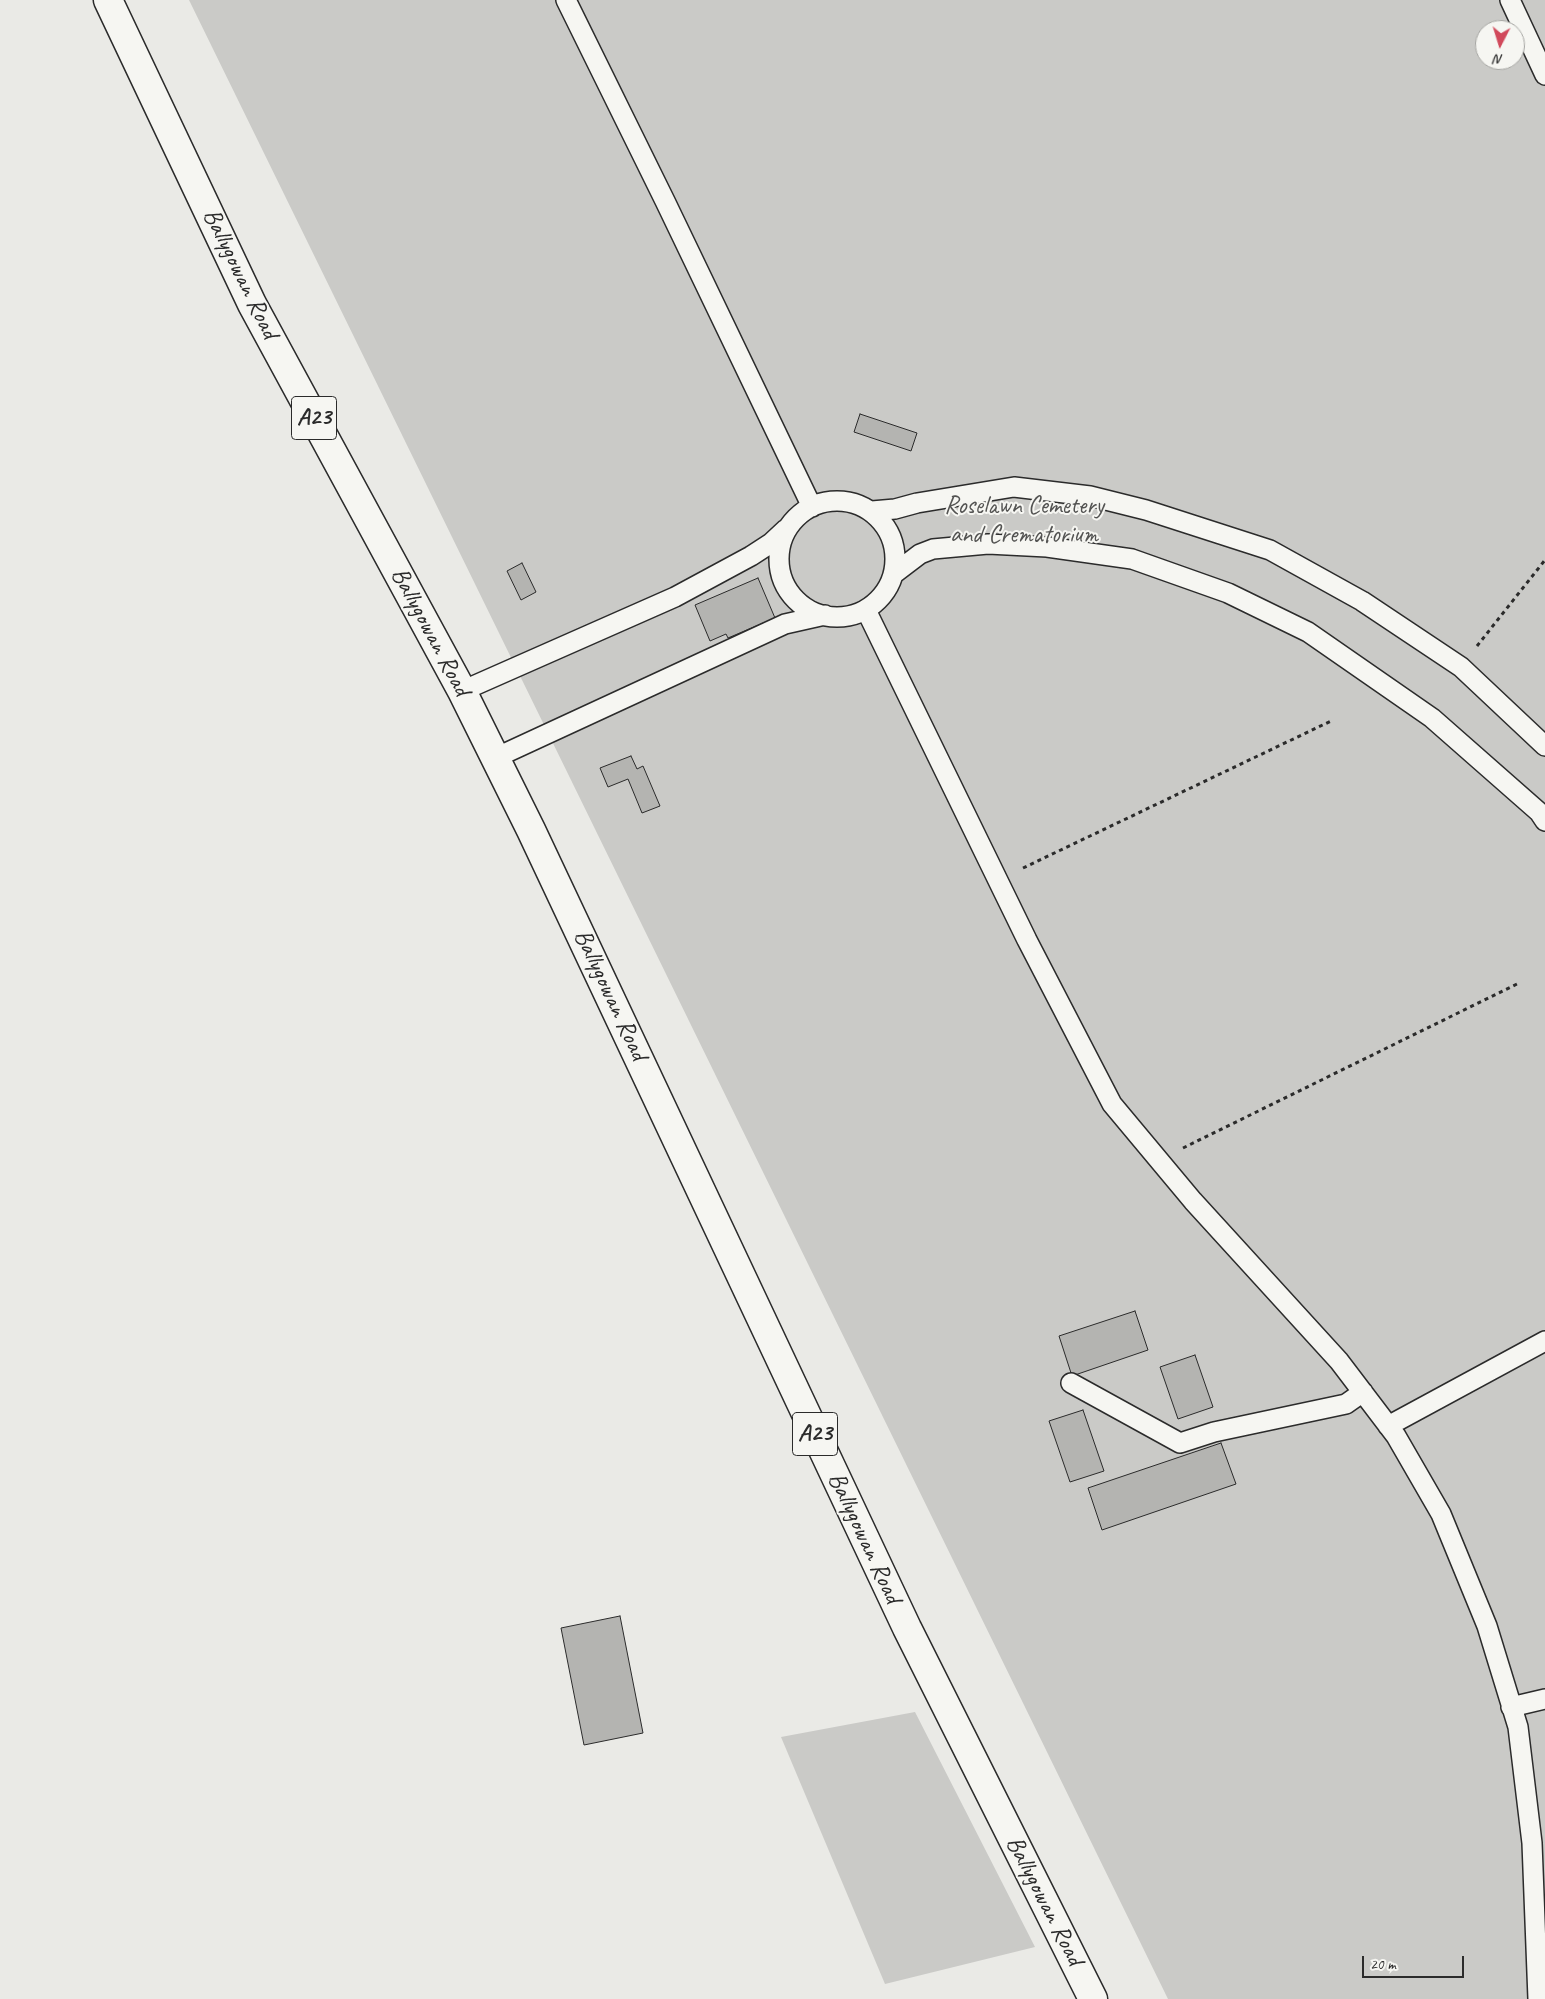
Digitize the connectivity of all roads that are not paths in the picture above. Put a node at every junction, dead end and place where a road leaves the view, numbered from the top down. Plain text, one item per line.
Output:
1 (108, 0) edge
2 (566, 0) edge
3 (1510, 0) edge
4 (1545, 75) edge
5 (812, 507) junction
6 (872, 511) junction
7 (787, 528) junction
8 (895, 573) junction
9 (866, 610) junction
10 (825, 615) junction
11 (462, 691) junction
12 (1545, 746) edge
13 (495, 758) junction
14 (1545, 821) edge
15 (1545, 1342) edge
16 (1071, 1383) dead end
17 (1363, 1392) junction
18 (1388, 1426) junction
19 (1545, 1699) edge
20 (1511, 1706) junction
21 (1093, 1999) edge
22 (1538, 1999) edge

1 - 11 main road, Ballygowan Road / A23
2 - 5 lane
3 - 4 lane
5 - 6 lane
5 - 7 lane
6 - 8 lane
6 - 12 lane
7 - 10 lane
7 - 11 lane
8 - 9 lane
8 - 14 lane
9 - 10 lane
9 - 17 lane
10 - 13 lane
11 - 13 main road, Ballygowan Road / A23
13 - 21 main road, Ballygowan Road / A23
15 - 18 lane
16 - 17 lane
17 - 18 lane
18 - 20 lane
19 - 20 lane
20 - 22 lane

